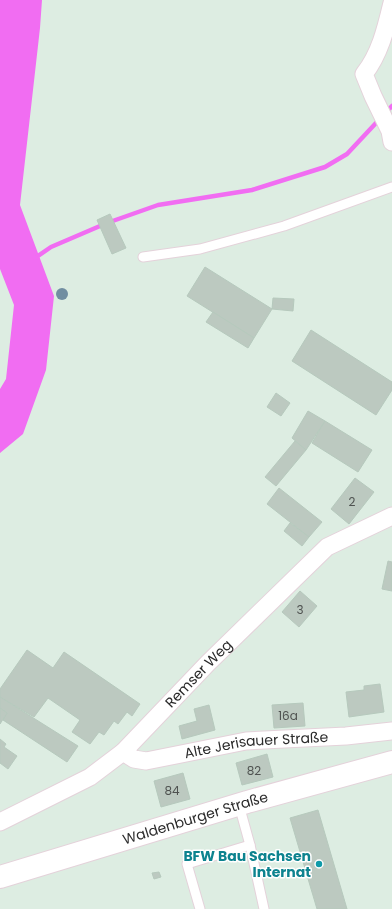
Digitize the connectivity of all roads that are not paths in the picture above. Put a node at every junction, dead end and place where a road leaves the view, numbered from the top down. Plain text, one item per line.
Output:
1 (392, 3) edge
2 (392, 142) edge
3 (392, 187) edge
4 (144, 257) dead end
5 (392, 516) edge
6 (392, 731) edge
7 (123, 752) junction
8 (392, 762) edge
9 (239, 805) junction
10 (0, 822) edge
11 (250, 845) junction
12 (0, 877) edge
13 (200, 909) edge
14 (264, 909) edge

1 - 2 street
3 - 4 lane
5 - 7 street, Remser Weg
6 - 7 street, Alte Jerisauer Straße
7 - 10 street, Remser Weg
8 - 9 street, Waldenburger Straße
9 - 11 lane
9 - 12 street, Waldenburger Straße
11 - 13 lane
11 - 14 lane

